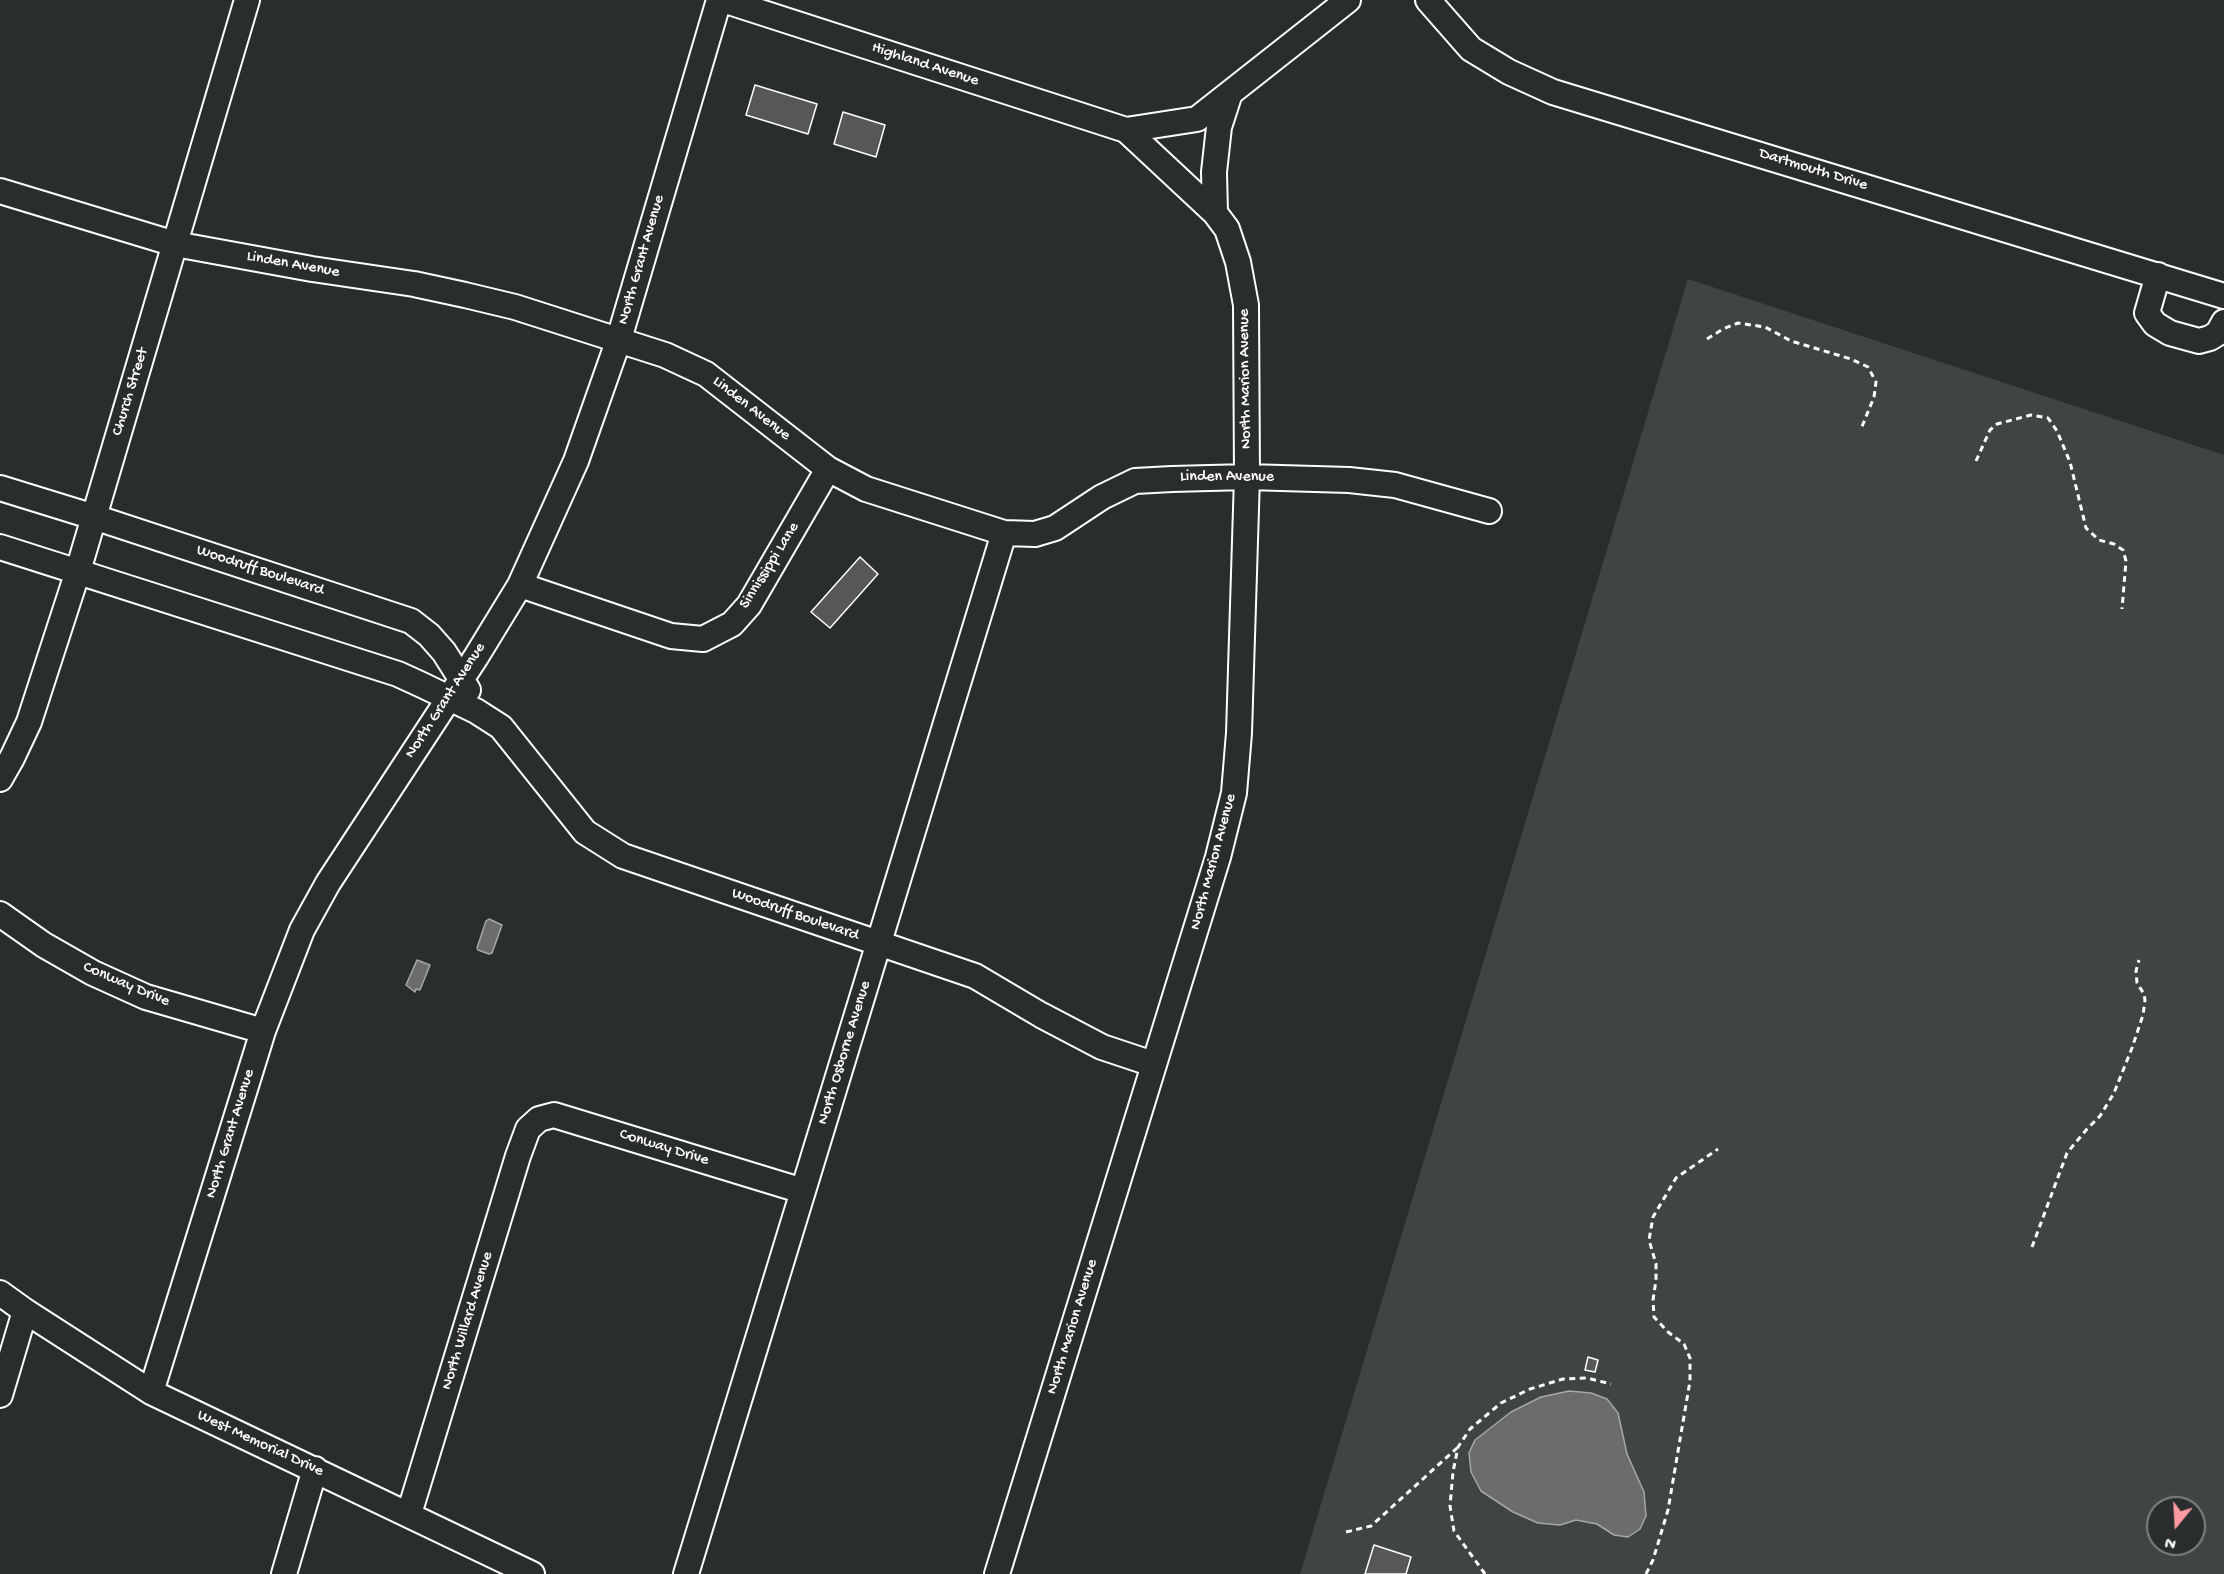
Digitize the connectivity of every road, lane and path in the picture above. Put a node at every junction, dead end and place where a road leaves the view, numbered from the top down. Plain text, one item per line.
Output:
1 (247, 0) edge
2 (718, 0) edge
3 (723, 0) edge
4 (1348, 0) edge
5 (1428, 0) edge
6 (1230, 93) junction
7 (1126, 130) junction
8 (0, 191) edge
9 (1215, 213) junction
10 (175, 244) junction
11 (2158, 276) junction
12 (2224, 296) edge
13 (2224, 322) edge
14 (619, 339) junction
15 (1707, 339) dead end
16 (1861, 429) dead end
17 (1976, 461) dead end
18 (828, 469) junction
19 (1247, 477) junction
20 (0, 488) edge
21 (1489, 511) dead end
22 (94, 517) junction
23 (1004, 533) junction
24 (0, 547) edge
25 (78, 570) junction
26 (520, 585) junction
27 (2121, 609) dead end
28 (462, 678) junction
29 (448, 698) junction
30 (476, 711) junction
31 (0, 779) edge
32 (0, 914) edge
33 (879, 943) junction
34 (2139, 960) dead end
35 (263, 1031) junction
36 (1154, 1064) junction
37 (528, 1129) joint
38 (1718, 1149) dead end
39 (802, 1191) junction
40 (2032, 1247) dead end
41 (0, 1293) edge
42 (25, 1311) junction
43 (1611, 1384) dead end
44 (151, 1392) junction
45 (0, 1395) edge
46 (1458, 1447) junction
47 (315, 1469) junction
48 (409, 1514) junction
49 (1346, 1532) dead end
50 (284, 1574) edge
51 (532, 1574) edge
52 (686, 1574) edge
53 (997, 1574) edge
54 (1485, 1574) edge
55 (1646, 1574) edge

1 - 10 street, Church Street
2 - 14 street, North Grant Avenue
3 - 7 street, Highland Avenue
4 - 6 street
5 - 11 street, Dartmouth Drive
6 - 7 street
6 - 9 street
7 - 9 street, North Marion Avenue
8 - 10 street, Linden Avenue
9 - 19 street, North Marion Avenue
10 - 14 street, Linden Avenue
10 - 22 street, Church Street
11 - 12 street, Dartmouth Drive
11 - 13 street
14 - 18 street, Linden Avenue
14 - 26 street, North Grant Avenue
15 - 16 path
17 - 27 path
18 - 23 street, Linden Avenue
18 - 26 street, Sinnissippi Lane
19 - 21 street, Linden Avenue
19 - 23 street, Linden Avenue
19 - 36 street, North Marion Avenue
20 - 22 street, Woodruff Boulevard
22 - 25 street, Church Street
22 - 28 street, Woodruff Boulevard
23 - 33 street, North Osborne Avenue
24 - 25 street, Woodruff Boulevard
25 - 29 street, Woodruff Boulevard
25 - 31 street, Church Street
26 - 28 street, North Grant Avenue
28 - 29 street, North Grant Avenue
28 - 30 street, Woodruff Boulevard
29 - 30 street, Woodruff Boulevard
29 - 35 street, North Grant Avenue
30 - 33 street, Woodruff Boulevard
32 - 35 street, Conway Drive
33 - 36 street, Woodruff Boulevard
33 - 39 street, North Osborne Avenue
34 - 40 path
35 - 44 street, North Grant Avenue
36 - 53 street, North Marion Avenue
37 - 39 street, Conway Drive
37 - 48 street, North Willard Avenue
38 - 55 path
39 - 52 street, North Osborne Avenue
41 - 42 street, West Memorial Drive
42 - 44 street, West Memorial Drive
42 - 45 street
43 - 46 path
44 - 47 street, West Memorial Drive
46 - 49 path
46 - 54 path
47 - 48 street, West Memorial Drive
47 - 50 street
48 - 51 street, West Memorial Drive

